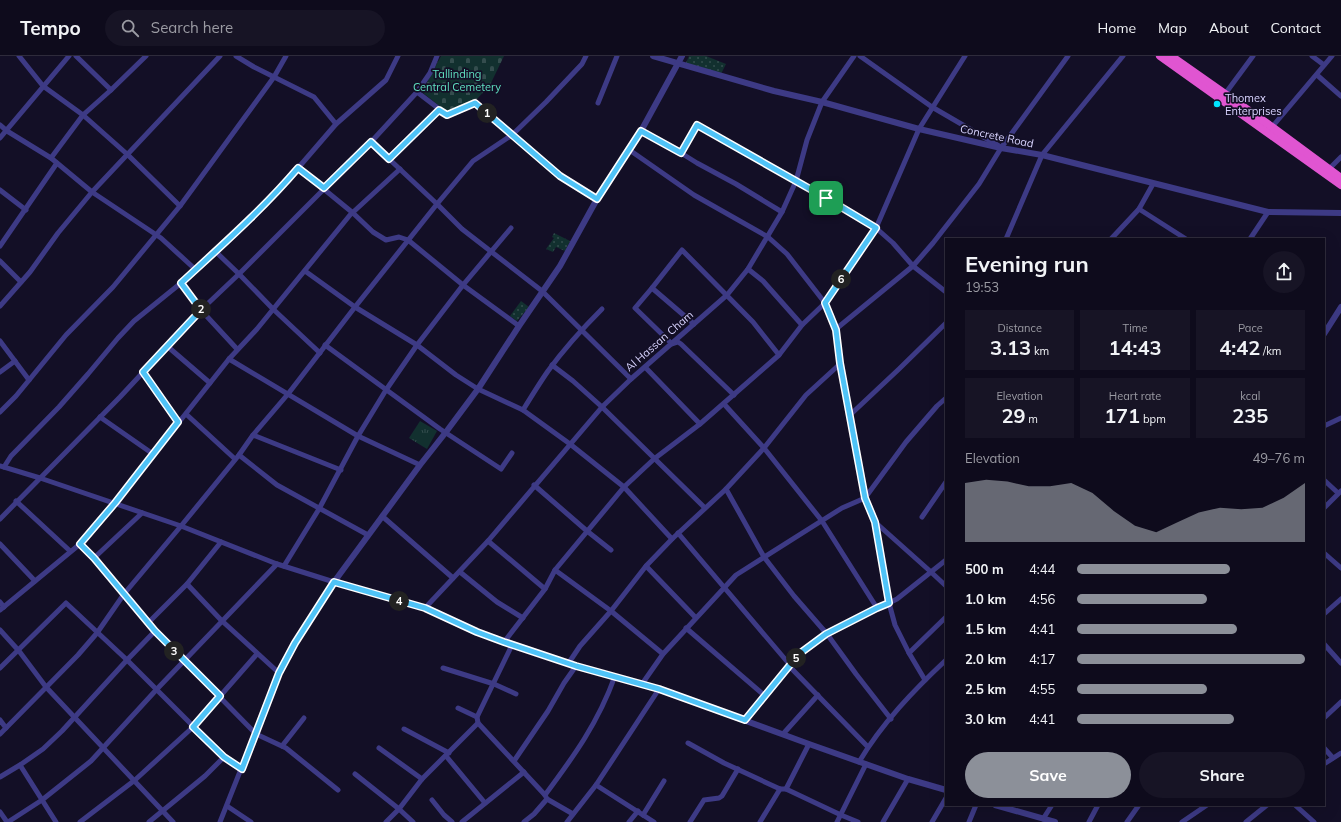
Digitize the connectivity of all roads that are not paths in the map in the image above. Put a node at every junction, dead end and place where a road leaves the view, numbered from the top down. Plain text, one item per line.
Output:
1 (19, 56) edge
2 (69, 56) edge
3 (76, 56) edge
4 (146, 56) edge
5 (236, 56) edge
6 (286, 56) edge
7 (398, 56) edge
8 (437, 56) edge
9 (586, 56) edge
10 (617, 56) edge
11 (652, 56) edge
12 (682, 56) edge
13 (854, 56) edge
14 (860, 56) edge
15 (965, 56) edge
16 (1068, 56) edge
17 (1123, 56) edge
18 (1160, 56) edge
19 (1171, 56) edge
20 (1253, 56) edge
21 (1312, 56) edge
22 (1332, 56) edge
23 (217, 57) edge
24 (678, 63) junction
25 (1324, 65) junction
26 (1317, 75) junction
27 (274, 77) junction
28 (43, 86) junction
29 (111, 90) junction
30 (417, 92) junction
31 (1225, 94) junction
32 (1341, 96) edge
33 (822, 102) junction
34 (598, 103) dead end
35 (932, 107) junction
36 (439, 110) junction
37 (83, 115) junction
38 (336, 124) junction
39 (0, 125) edge
40 (1272, 127) junction
41 (919, 129) junction
42 (7, 131) junction
43 (641, 131) junction
44 (512, 135) junction
45 (0, 138) edge
46 (371, 142) junction
47 (1002, 148) junction
48 (628, 149) junction
49 (681, 153) junction
50 (128, 155) junction
51 (1042, 155) junction
52 (1341, 157) edge
53 (51, 158) junction
54 (389, 159) junction
55 (57, 163) junction
56 (298, 168) junction
57 (400, 169) junction
58 (1329, 169) junction
59 (1341, 178) edge
60 (796, 181) junction
61 (1153, 184) junction
62 (1341, 185) edge
63 (324, 188) junction
64 (0, 190) edge
65 (92, 192) junction
66 (597, 199) junction
67 (437, 204) junction
68 (180, 206) junction
69 (1139, 209) junction
70 (26, 210) junction
71 (782, 212) junction
72 (1268, 212) junction
73 (353, 213) junction
74 (1341, 213) edge
75 (511, 228) dead end
76 (876, 228) junction
77 (155, 235) junction
78 (768, 237) junction
79 (1006, 238) edge
80 (1112, 238) edge
81 (1184, 238) edge
82 (1251, 238) edge
83 (408, 240) junction
84 (0, 246) edge
85 (215, 251) junction
86 (492, 252) junction
87 (0, 261) edge
88 (913, 266) junction
89 (748, 269) junction
90 (196, 270) junction
91 (305, 271) junction
92 (240, 274) junction
93 (21, 282) junction
94 (181, 283) junction
95 (463, 285) junction
96 (652, 288) junction
97 (542, 291) junction
98 (945, 291) edge
99 (727, 295) junction
100 (825, 303) junction
101 (0, 306) edge
102 (355, 307) junction
103 (1341, 307) edge
104 (273, 309) junction
105 (602, 309) dead end
106 (201, 310) junction
107 (694, 324) junction
108 (802, 325) junction
109 (519, 326) junction
110 (945, 327) edge
111 (581, 330) junction
112 (836, 330) junction
113 (1325, 331) edge
114 (0, 341) edge
115 (672, 344) junction
116 (416, 345) junction
117 (167, 346) junction
118 (326, 346) junction
119 (237, 349) junction
120 (320, 353) junction
121 (779, 355) junction
122 (229, 359) junction
123 (15, 361) junction
124 (840, 363) junction
125 (552, 365) junction
126 (645, 368) junction
127 (0, 372) edge
128 (143, 372) junction
129 (631, 379) junction
130 (29, 380) junction
131 (210, 383) junction
132 (478, 389) junction
133 (386, 390) junction
134 (288, 394) junction
135 (734, 395) junction
136 (945, 399) edge
137 (724, 404) junction
138 (602, 407) junction
139 (523, 410) junction
140 (0, 412) edge
141 (186, 414) junction
142 (850, 414) junction
143 (100, 417) junction
144 (1341, 418) edge
145 (178, 422) junction
146 (700, 424) junction
147 (1325, 426) edge
148 (446, 432) junction
149 (253, 435) junction
150 (358, 436) junction
151 (570, 444) junction
152 (764, 448) junction
153 (512, 453) dead end
154 (153, 454) junction
155 (237, 457) junction
156 (654, 459) junction
157 (420, 465) junction
158 (2, 467) edge
159 (341, 470) junction
160 (40, 478) junction
161 (1325, 481) edge
162 (945, 483) edge
163 (534, 485) junction
164 (624, 487) junction
165 (726, 489) junction
166 (1340, 492) edge
167 (865, 498) junction
168 (16, 501) junction
169 (115, 503) junction
170 (1325, 507) edge
171 (705, 508) junction
172 (319, 509) junction
173 (142, 513) junction
174 (382, 516) junction
175 (922, 517) dead end
176 (0, 519) edge
177 (822, 521) junction
178 (875, 522) junction
179 (181, 526) junction
180 (586, 531) junction
181 (678, 533) junction
182 (368, 535) junction
183 (672, 538) junction
184 (488, 541) junction
185 (221, 542) junction
186 (0, 544) edge
187 (80, 544) junction
188 (611, 550) dead end
189 (70, 551) junction
190 (1325, 555) edge
191 (764, 557) junction
192 (94, 558) junction
193 (945, 561) edge
194 (277, 564) junction
195 (284, 566) junction
196 (646, 566) junction
197 (1341, 568) edge
198 (555, 570) junction
199 (460, 572) junction
200 (932, 572) junction
201 (453, 578) junction
202 (35, 581) junction
203 (334, 582) junction
204 (187, 584) junction
205 (945, 585) edge
206 (724, 587) junction
207 (545, 589) junction
208 (124, 594) junction
209 (1341, 599) edge
210 (0, 602) edge
211 (889, 603) junction
212 (425, 608) junction
213 (877, 608) junction
214 (2, 609) edge
215 (611, 611) junction
216 (1325, 613) edge
217 (523, 618) junction
218 (696, 618) junction
219 (945, 618) edge
220 (221, 620) junction
221 (148, 623) junction
222 (686, 628) junction
223 (0, 630) edge
224 (155, 631) junction
225 (97, 633) junction
226 (826, 634) junction
227 (504, 642) junction
228 (512, 645) junction
229 (1325, 645) edge
230 (18, 650) junction
231 (909, 653) junction
232 (257, 654) junction
233 (663, 654) junction
234 (127, 660) junction
235 (184, 661) junction
236 (945, 661) edge
237 (1341, 663) edge
238 (568, 664) junction
239 (576, 666) junction
240 (790, 666) junction
241 (0, 668) edge
242 (443, 668) dead end
243 (279, 673) junction
244 (615, 676) junction
245 (925, 680) junction
246 (494, 684) junction
247 (642, 684) junction
248 (46, 687) junction
249 (157, 689) junction
250 (659, 689) junction
251 (516, 694) dead end
252 (764, 695) junction
253 (818, 695) junction
254 (220, 696) junction
255 (1341, 702) edge
256 (458, 708) dead end
257 (477, 717) junction
258 (1325, 717) edge
259 (74, 718) junction
260 (304, 718) dead end
261 (890, 719) junction
262 (0, 720) edge
263 (745, 720) junction
264 (478, 723) junction
265 (193, 727) junction
266 (6, 728) junction
267 (404, 729) dead end
268 (0, 734) edge
269 (256, 734) junction
270 (783, 734) junction
271 (688, 743) dead end
272 (809, 744) junction
273 (282, 746) junction
274 (868, 747) junction
275 (103, 748) junction
276 (379, 748) dead end
277 (1325, 749) edge
278 (1341, 752) edge
279 (448, 754) junction
280 (224, 757) junction
281 (1333, 758) junction
282 (514, 761) junction
283 (860, 762) junction
284 (1325, 763) edge
285 (866, 764) junction
286 (20, 765) junction
287 (242, 769) junction
288 (738, 769) junction
289 (524, 772) junction
290 (355, 774) dead end
291 (0, 777) edge
292 (422, 779) junction
293 (908, 779) junction
294 (135, 780) junction
295 (664, 781) dead end
296 (596, 785) junction
297 (780, 789) junction
298 (786, 789) junction
299 (338, 790) dead end
300 (945, 790) edge
301 (546, 797) junction
302 (42, 800) junction
303 (432, 800) dead end
304 (945, 800) edge
305 (485, 803) junction
306 (227, 806) junction
307 (976, 806) edge
308 (998, 806) edge
309 (1051, 806) edge
310 (1097, 806) edge
311 (1138, 806) edge
312 (1206, 806) edge
313 (1266, 806) edge
314 (1296, 806) edge
315 (399, 809) junction
316 (638, 811) junction
317 (0, 812) edge
318 (162, 812) junction
319 (573, 814) junction
320 (643, 815) junction
321 (840, 815) junction
322 (1043, 819) junction
323 (7, 822) edge
324 (56, 822) edge
325 (80, 822) edge
326 (148, 822) edge
327 (173, 822) edge
328 (220, 822) edge
329 (251, 822) edge
330 (386, 822) edge
331 (413, 822) edge
332 (452, 822) edge
333 (462, 822) edge
334 (524, 822) edge
335 (567, 822) edge
336 (629, 822) edge
337 (654, 822) edge
338 (690, 822) edge
339 (760, 822) edge
340 (837, 822) edge
341 (858, 822) edge
342 (883, 822) edge
343 (932, 822) edge
344 (969, 822) edge
345 (1055, 822) edge
346 (1089, 822) edge
347 (1127, 822) edge
348 (1182, 822) edge
349 (1246, 822) edge
350 (1314, 822) edge

1 - 28 street
2 - 28 street
3 - 29 street
4 - 29 street
5 - 27 street
6 - 27 street
7 - 38 street
8 - 30 street
9 - 44 street
10 - 34 street
11 - 24 street, Concrete Road
12 - 24 street
13 - 33 street, Al Hassan Cham
14 - 35 street
15 - 35 street
16 - 47 street
17 - 51 street
18 - 62 highway
19 - 31 highway
20 - 31 street
21 - 25 street
22 - 25 street
23 - 50 street
24 - 33 street, Concrete Road
24 - 43 street
25 - 26 street
26 - 32 street
26 - 40 street
27 - 38 street
27 - 68 street
28 - 37 street
28 - 42 street
29 - 37 street
30 - 36 street
30 - 46 street
31 - 40 highway
33 - 41 street, Concrete Road
33 - 60 street, Al Hassan Cham
35 - 41 street
35 - 47 street
36 - 44 street
36 - 54 street
37 - 50 street
37 - 53 street
38 - 56 street
39 - 42 street
40 - 58 highway
41 - 47 street, Concrete Road
41 - 76 street
42 - 45 street
42 - 53 street
43 - 48 street
43 - 49 street
44 - 66 street
44 - 67 street
46 - 54 street
46 - 63 street
47 - 51 street, Concrete Road
47 - 88 street
48 - 66 street
48 - 78 street
49 - 60 street
49 - 71 street
50 - 65 street
50 - 68 street
51 - 61 street, Concrete Road
51 - 79 street
52 - 58 street
53 - 55 street
54 - 57 street
55 - 65 street
55 - 70 street
56 - 63 street
56 - 85 street
57 - 67 street
57 - 73 street
58 - 59 highway
60 - 71 street, Al Hassan Cham
60 - 76 street
61 - 69 street
61 - 72 street, Concrete Road
63 - 73 street
63 - 92 street
64 - 70 street
65 - 77 street
65 - 93 street
66 - 97 street
67 - 83 street
67 - 86 street
68 - 77 street
69 - 80 street
69 - 81 street
70 - 84 street
71 - 78 street, Al Hassan Cham
72 - 74 street, Concrete Road
72 - 82 street
73 - 83 street
73 - 91 street
75 - 86 street
76 - 88 street
76 - 100 street
77 - 90 street
77 - 130 street
78 - 89 street, Al Hassan Cham
78 - 100 street
83 - 95 street
83 - 102 street
85 - 90 street
85 - 92 street
86 - 95 street
86 - 97 street
87 - 93 street
88 - 98 street
88 - 112 street
89 - 99 street, Al Hassan Cham
89 - 108 street
90 - 94 street
91 - 102 street
91 - 104 street
92 - 104 street
92 - 106 street
93 - 101 street
94 - 106 street
94 - 158 street
95 - 109 street
95 - 116 street
96 - 99 street
96 - 107 street
96 - 115 street
97 - 109 street
97 - 111 street
99 - 107 street, Al Hassan Cham
99 - 121 street
100 - 108 street
100 - 112 street
102 - 116 street
102 - 118 street
103 - 113 street
104 - 119 street
104 - 120 street
105 - 111 street
106 - 117 street
106 - 119 street
107 - 115 street, Al Hassan Cham
108 - 121 street
109 - 132 street
110 - 142 street
111 - 125 street
111 - 129 street
112 - 124 street
114 - 123 street
115 - 126 street, Al Hassan Cham
115 - 135 street
116 - 132 street
116 - 133 street
117 - 128 street
117 - 131 street
118 - 120 street
118 - 133 street
119 - 122 street
120 - 134 street
121 - 135 street
122 - 131 street
122 - 134 street
123 - 127 street
123 - 130 street
124 - 142 street
124 - 152 street
125 - 138 street
125 - 139 street
126 - 129 street, Al Hassan Cham
126 - 146 street
128 - 143 street
128 - 145 street
129 - 138 street, Al Hassan Cham
130 - 140 street
131 - 141 street
132 - 139 street
132 - 148 street
133 - 148 street
133 - 150 street
134 - 149 street
134 - 150 street
135 - 137 street
136 - 167 street
137 - 146 street
137 - 152 street
138 - 151 street, Al Hassan Cham
138 - 156 street
139 - 151 street
141 - 145 street
141 - 155 street
142 - 167 street
143 - 154 street
143 - 160 street
144 - 147 street
145 - 154 street
146 - 156 street
148 - 153 street
148 - 157 street
149 - 155 street
149 - 159 street
150 - 157 street
150 - 159 street
151 - 163 street, Al Hassan Cham
151 - 164 street
152 - 165 street
152 - 177 street
154 - 169 street
155 - 172 street
155 - 179 street
156 - 164 street
156 - 171 street
157 - 174 street
158 - 160 street
159 - 172 street
160 - 168 street
160 - 169 street
161 - 166 street
162 - 175 street
163 - 180 street
163 - 184 street, Al Hassan Cham
164 - 180 street
164 - 183 street
165 - 171 street
165 - 191 street
166 - 170 street
167 - 177 street
167 - 178 street
168 - 176 street
168 - 189 street
169 - 173 street
169 - 187 street
171 - 181 street
172 - 182 street
172 - 195 street
173 - 179 street
173 - 192 street
174 - 182 street
174 - 201 street
177 - 191 street
177 - 213 street
178 - 200 street
178 - 211 street
179 - 185 street
179 - 208 street
180 - 188 street
180 - 198 street
181 - 183 street
181 - 206 street
182 - 203 street
183 - 196 street
184 - 199 street, Al Hassan Cham
184 - 207 street
185 - 194 street
185 - 204 street
186 - 202 street
187 - 189 street
187 - 192 street
189 - 202 street
190 - 197 street
191 - 206 street
191 - 226 street
192 - 208 street
193 - 200 street
194 - 195 street
194 - 220 street
195 - 203 street
196 - 215 street
196 - 218 street
198 - 207 street
198 - 215 street
199 - 201 street, Al Hassan Cham
199 - 217 street
200 - 205 street
200 - 211 street
201 - 212 street, Al Hassan Cham
202 - 214 street
203 - 212 street
203 - 243 street
204 - 220 street
204 - 221 street
206 - 218 street
206 - 240 street
207 - 217 street
208 - 221 street
208 - 225 street
209 - 216 street
210 - 214 street
211 - 213 street
211 - 231 street
212 - 227 street
213 - 226 street
215 - 233 street
215 - 238 street
217 - 227 street
218 - 222 street
219 - 231 street
220 - 232 street
220 - 235 street
221 - 224 street
222 - 233 street
222 - 252 street
223 - 230 street
224 - 234 street
224 - 235 street
225 - 230 street
225 - 234 street
225 - 248 street
226 - 240 street
226 - 261 street
227 - 228 street
228 - 238 street
228 - 246 street
229 - 237 street
230 - 241 street
230 - 248 street
231 - 245 street
232 - 243 street
232 - 254 street
233 - 247 street
234 - 249 street
234 - 259 street
235 - 249 street
235 - 254 street
236 - 245 street
238 - 239 street
239 - 244 street
239 - 282 street
240 - 252 street
240 - 253 street
242 - 246 street
243 - 269 street
244 - 247 street
244 - 301 street
245 - 261 street
246 - 251 street
246 - 257 street
247 - 250 street
248 - 259 street
248 - 266 street
249 - 265 street
249 - 275 street
250 - 263 street
250 - 296 street
252 - 263 street
253 - 270 street
253 - 274 street
254 - 265 street
254 - 269 street
255 - 258 street
256 - 257 street
257 - 264 street
259 - 275 street
259 - 286 street
260 - 273 street
261 - 274 street
262 - 266 street
263 - 270 street
264 - 279 street
264 - 282 street
265 - 280 street
265 - 294 street
266 - 268 street
267 - 279 street
269 - 273 street
269 - 287 street
270 - 272 street
271 - 288 street
272 - 283 street
272 - 298 street
273 - 299 street
274 - 283 street
275 - 294 street
275 - 302 street
276 - 292 street
277 - 281 street
278 - 281 street
279 - 292 street
279 - 305 street
280 - 287 street
280 - 318 street
281 - 284 street
282 - 289 street
283 - 285 street
285 - 293 street
285 - 321 street
286 - 291 street
286 - 302 street
287 - 306 street
288 - 297 street
288 - 338 street
289 - 301 street
289 - 305 street
290 - 315 street
292 - 315 street
293 - 300 street
293 - 342 street
294 - 318 street
294 - 325 street
295 - 320 street
296 - 316 street
296 - 319 street
297 - 298 street
297 - 339 street
298 - 321 street
301 - 319 street
301 - 334 street
302 - 323 street
302 - 324 street
303 - 332 street
304 - 343 street
305 - 333 street
306 - 328 street
306 - 329 street
307 - 344 street
308 - 322 street
309 - 322 street
310 - 346 street
311 - 347 street
312 - 348 street
313 - 349 street
314 - 350 street
315 - 330 street
315 - 331 street
316 - 320 street
316 - 336 street
317 - 323 street
318 - 326 street
318 - 327 street
319 - 335 street
320 - 337 street
321 - 340 street
321 - 341 street
322 - 345 street

